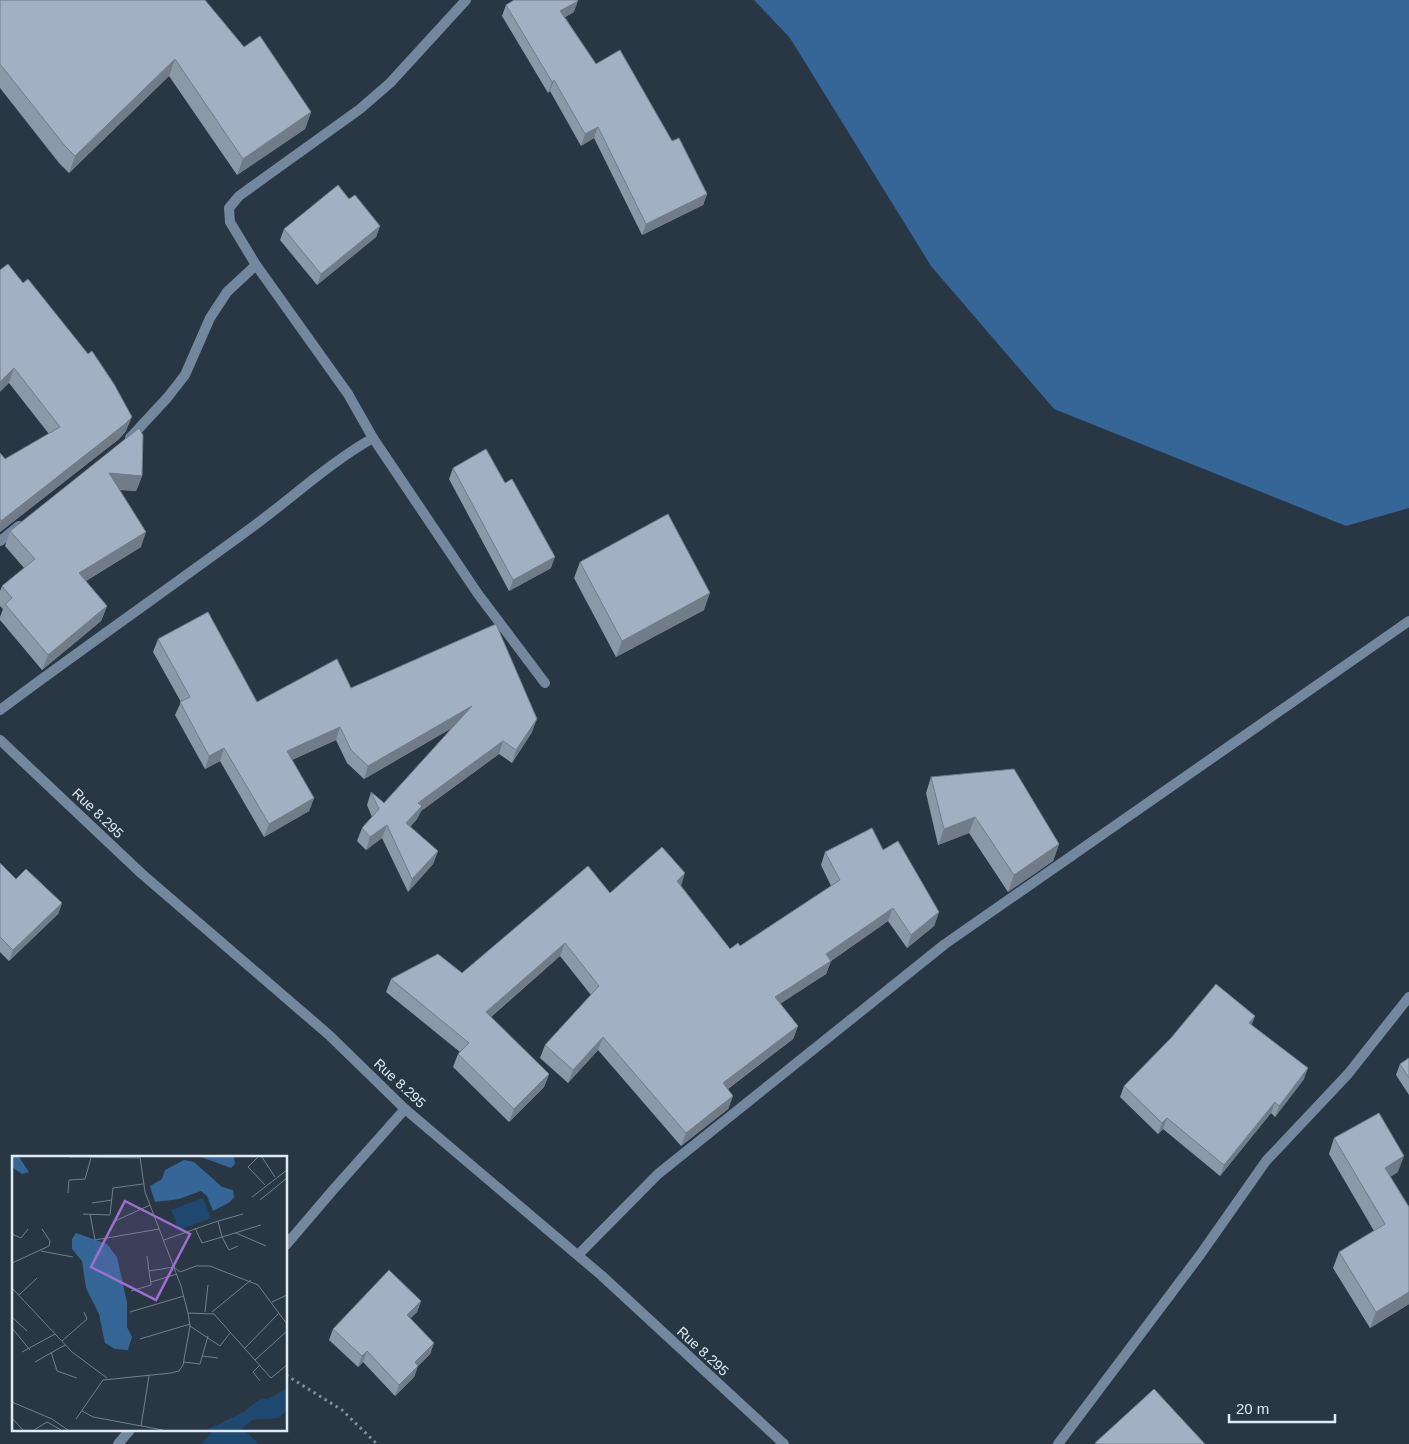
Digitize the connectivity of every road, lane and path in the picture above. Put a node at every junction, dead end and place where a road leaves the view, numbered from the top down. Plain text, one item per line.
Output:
1 (466, 0) edge
2 (256, 265) junction
3 (373, 438) junction
4 (124, 444) edge
5 (31, 517) edge
6 (0, 541) edge
7 (1409, 621) edge
8 (545, 683) dead end
9 (0, 710) edge
10 (0, 740) edge
11 (1409, 997) edge
12 (405, 1108) junction
13 (288, 1244) edge
14 (578, 1255) junction
15 (288, 1376) edge
16 (128, 1432) edge
17 (118, 1444) edge
18 (377, 1444) edge
19 (784, 1444) edge
20 (1058, 1444) edge

1 - 2 street
2 - 3 street
2 - 4 street
3 - 8 street
3 - 9 street
5 - 6 street
7 - 14 street
10 - 12 street, Rue 8.295
11 - 20 street
12 - 13 street
12 - 14 street, Rue 8.295
14 - 19 street, Rue 8.295
15 - 18 path
16 - 17 street

